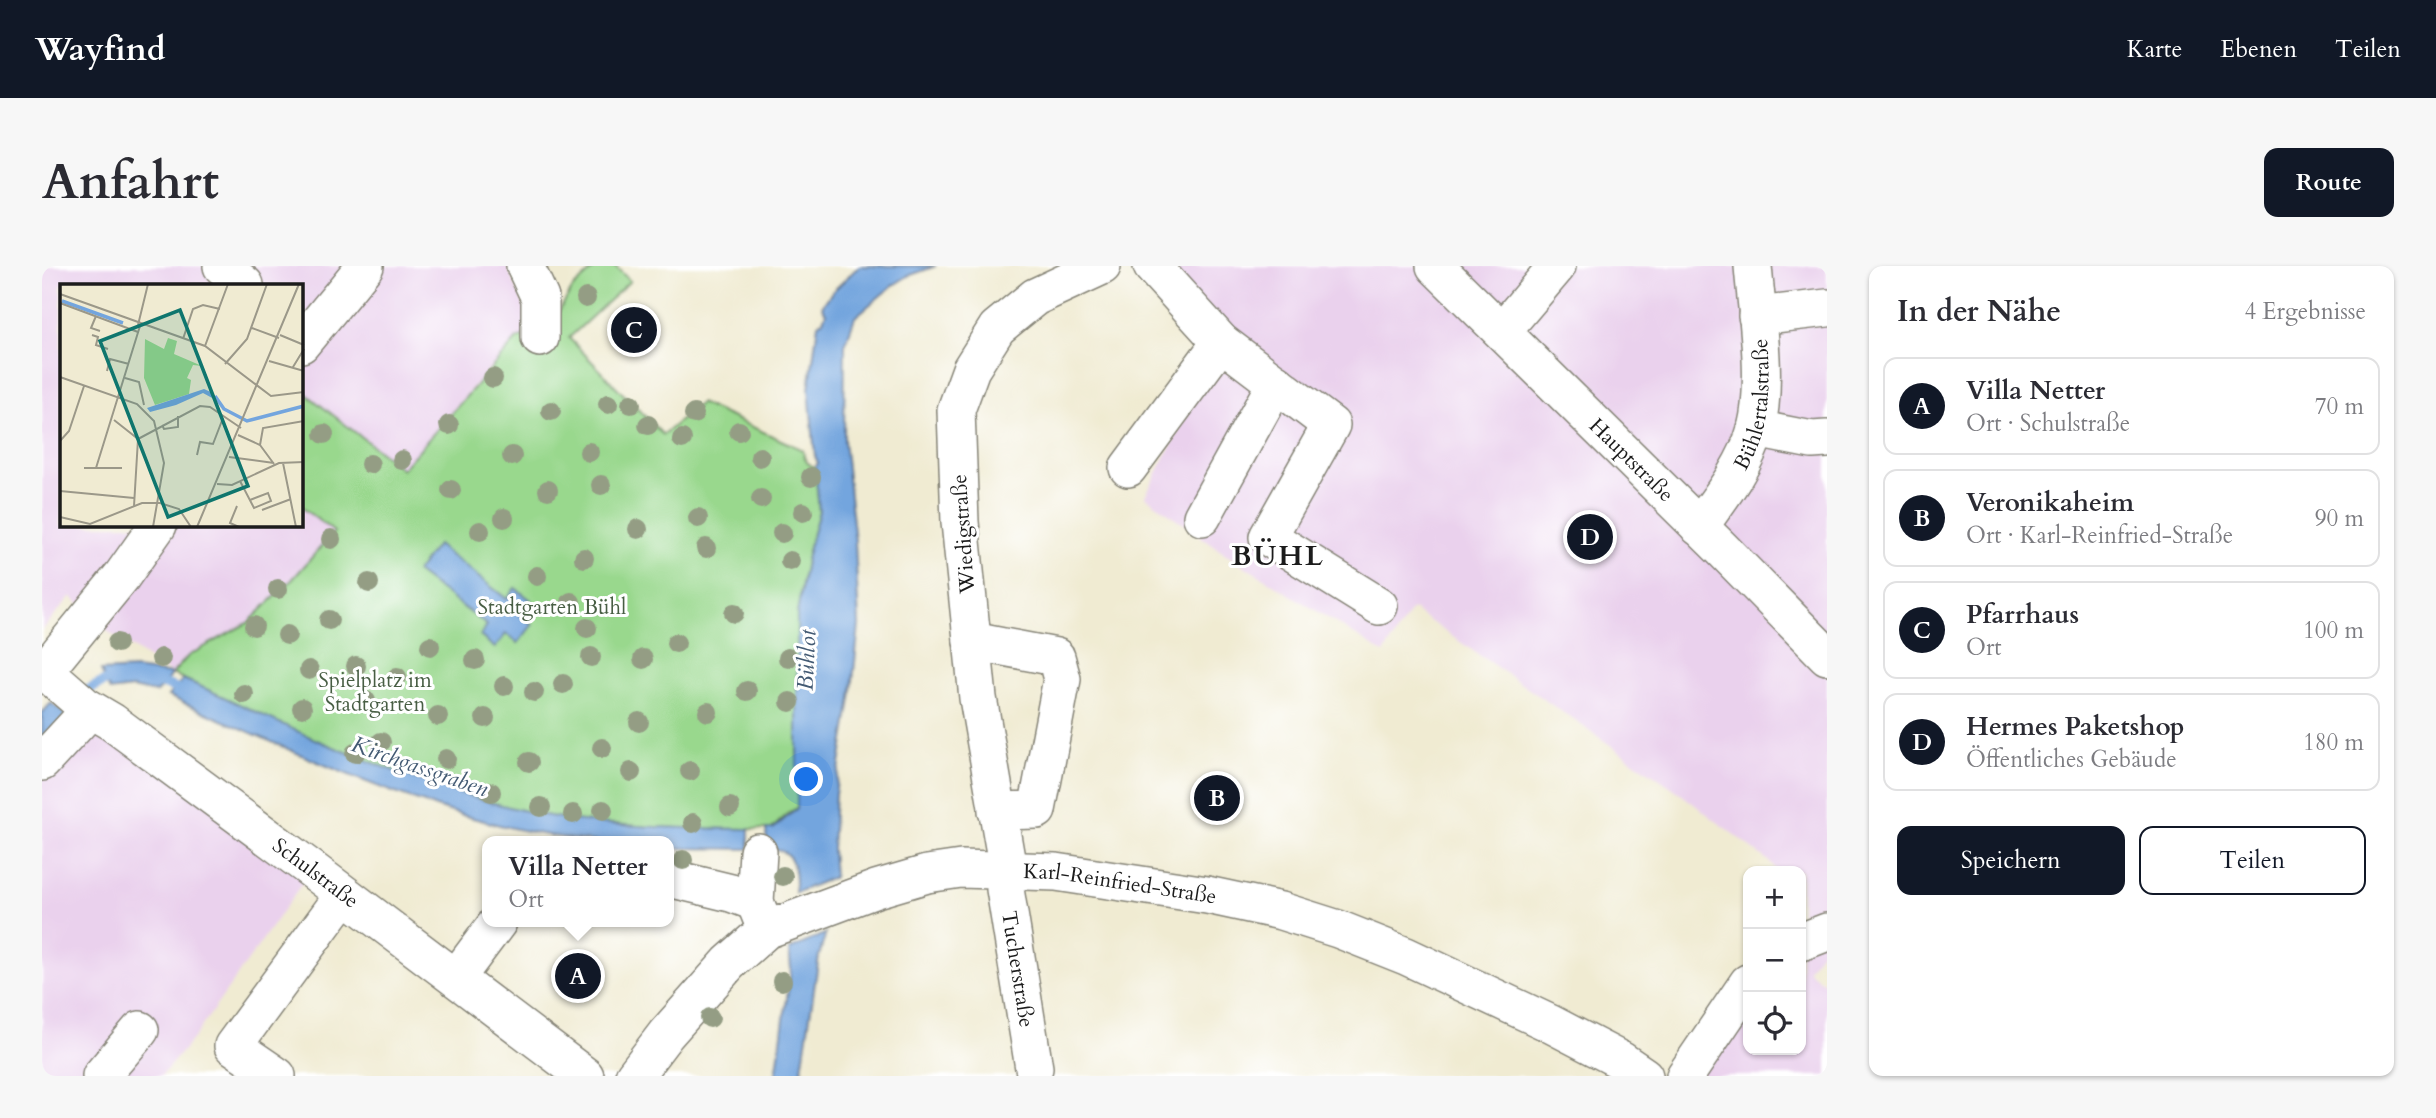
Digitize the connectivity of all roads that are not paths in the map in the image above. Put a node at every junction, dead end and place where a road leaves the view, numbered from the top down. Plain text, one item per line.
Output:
1 (222, 266) edge
2 (365, 266) edge
3 (525, 266) edge
4 (1102, 266) edge
5 (1152, 266) edge
6 (1435, 266) edge
7 (1557, 266) edge
8 (1753, 266) edge
9 (244, 284) edge
10 (1827, 308) edge
11 (1757, 316) junction
12 (1502, 331) junction
13 (303, 338) edge
14 (540, 338) dead end
15 (1221, 342) junction
16 (1276, 383) junction
17 (1756, 429) junction
18 (1827, 439) edge
19 (1128, 468) dead end
20 (1202, 517) dead end
21 (158, 527) edge
22 (1699, 527) junction
23 (1379, 606) dead end
24 (972, 641) junction
25 (1827, 656) edge
26 (66, 690) edge
27 (42, 762) edge
28 (998, 811) junction
29 (758, 852) dead end
30 (1008, 870) junction
31 (674, 879) edge
32 (344, 895) junction
33 (770, 918) junction
34 (494, 927) edge
35 (1827, 932) edge
36 (1806, 940) edge
37 (456, 978) junction
38 (1743, 990) edge
39 (140, 1030) dead end
40 (1036, 1073) edge
41 (101, 1076) edge
42 (277, 1076) edge
43 (585, 1076) edge
44 (634, 1076) edge
45 (1644, 1076) edge
46 (1685, 1076) edge

1 - 9 street
2 - 13 street
3 - 14 street
4 - 24 street, Wiedigstraße
5 - 15 street
6 - 12 street, Hauptstraße
7 - 12 street
8 - 11 street, Bühlertalstraße
10 - 11 street
11 - 17 street, Bühlertalstraße
12 - 22 street, Hauptstraße
15 - 16 street
15 - 19 street
16 - 20 street
16 - 23 street
17 - 18 street
17 - 22 street, Bühlertalstraße
21 - 26 street
22 - 25 street, Hauptstraße
24 - 28 street, Wiedigstraße
24 - 28 street
26 - 27 street
26 - 32 street, Schulstraße
28 - 30 street, Wiedigstraße
29 - 33 street
30 - 33 street, Karl-Reinfried-Straße
30 - 40 street, Tucherstraße
30 - 45 street, Karl-Reinfried-Straße
31 - 33 street
32 - 37 street, Schulstraße
32 - 42 street
33 - 44 street, Karl-Reinfried-Straße
34 - 37 street
35 - 36 street
37 - 43 street, Schulstraße
38 - 46 street
39 - 41 street

